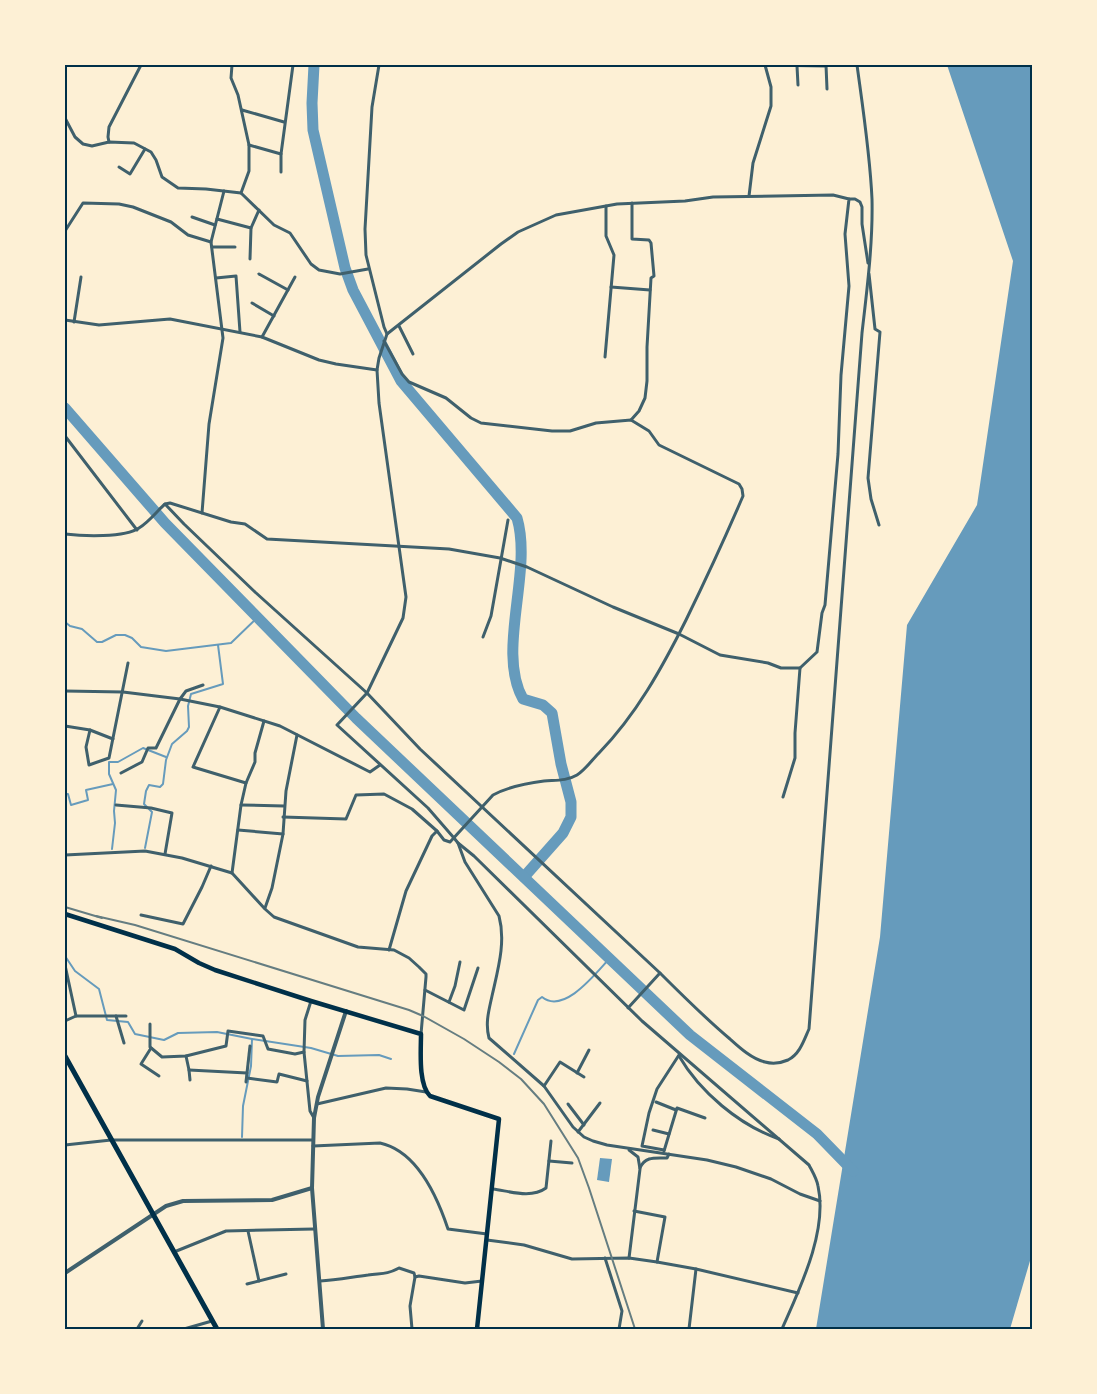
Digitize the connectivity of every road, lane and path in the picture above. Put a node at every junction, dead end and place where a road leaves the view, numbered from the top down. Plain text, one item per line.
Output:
1 (142, 65) edge
2 (232, 65) edge
3 (292, 65) edge
4 (380, 65) edge
5 (765, 65) edge
6 (826, 65) edge
7 (857, 65) edge
8 (797, 66) edge
9 (798, 85) dead end
10 (827, 90) dead end
11 (242, 110) junction
12 (65, 118) edge
13 (284, 122) junction
14 (109, 142) junction
15 (249, 145) junction
16 (145, 149) junction
17 (281, 154) junction
18 (119, 167) dead end
19 (281, 172) dead end
20 (224, 191) junction
21 (241, 193) junction
22 (749, 196) junction
23 (849, 199) junction
24 (632, 203) junction
25 (606, 206) junction
26 (259, 210) junction
27 (192, 217) dead end
28 (217, 219) junction
29 (215, 225) junction
30 (251, 228) junction
31 (65, 231) edge
32 (211, 242) junction
33 (212, 247) junction
34 (235, 247) dead end
35 (250, 259) dead end
36 (868, 269) junction
37 (368, 270) junction
38 (258, 274) dead end
39 (81, 277) dead end
40 (295, 277) dead end
41 (216, 278) junction
42 (611, 287) junction
43 (288, 290) junction
44 (650, 290) junction
45 (252, 303) dead end
46 (274, 316) junction
47 (65, 320) edge
48 (74, 322) junction
49 (399, 326) junction
50 (223, 329) junction
51 (240, 332) junction
52 (387, 334) junction
53 (262, 338) junction
54 (384, 341) junction
55 (413, 354) dead end
56 (605, 357) dead end
57 (377, 370) junction
58 (631, 420) junction
59 (65, 436) edge
60 (165, 504) junction
61 (202, 513) junction
62 (508, 520) dead end
63 (879, 524) dead end
64 (137, 530) junction
65 (65, 534) edge
66 (399, 546) junction
67 (500, 558) junction
68 (679, 634) junction
69 (483, 637) dead end
70 (128, 664) dead end
71 (800, 668) junction
72 (203, 685) dead end
73 (65, 691) edge
74 (123, 692) junction
75 (367, 693) junction
76 (180, 699) junction
77 (220, 707) junction
78 (264, 721) junction
79 (65, 726) edge
80 (90, 730) junction
81 (297, 735) junction
82 (113, 739) junction
83 (380, 765) junction
84 (121, 773) dead end
85 (246, 783) junction
86 (783, 798) dead end
87 (241, 804) junction
88 (116, 805) dead end
89 (284, 806) junction
90 (483, 806) junction
91 (284, 818) junction
92 (238, 830) junction
93 (437, 831) junction
94 (283, 834) junction
95 (454, 838) junction
96 (458, 843) junction
97 (165, 854) junction
98 (65, 855) edge
99 (211, 866) junction
100 (232, 873) junction
101 (265, 909) junction
102 (65, 914) edge
103 (140, 915) dead end
104 (389, 950) junction
105 (460, 962) dead end
106 (65, 965) edge
107 (478, 968) dead end
108 (660, 973) junction
109 (425, 990) junction
110 (311, 1002) junction
111 (449, 1002) junction
112 (628, 1008) junction
113 (346, 1010) junction
114 (76, 1016) junction
115 (116, 1016) junction
116 (126, 1016) dead end
117 (65, 1021) edge
118 (150, 1024) dead end
119 (421, 1034) junction
120 (124, 1042) dead end
121 (250, 1046) dead end
122 (151, 1048) junction
123 (589, 1050) dead end
124 (304, 1052) junction
125 (679, 1055) junction
126 (65, 1056) edge
127 (186, 1056) junction
128 (189, 1070) junction
129 (247, 1072) junction
130 (577, 1073) junction
131 (159, 1076) dead end
132 (584, 1077) dead end
133 (190, 1080) dead end
134 (307, 1080) junction
135 (544, 1086) junction
136 (426, 1092) junction
137 (656, 1102) dead end
138 (600, 1103) dead end
139 (316, 1104) junction
140 (568, 1104) dead end
141 (676, 1110) junction
142 (314, 1118) junction
143 (706, 1118) dead end
144 (584, 1125) junction
145 (653, 1130) dead end
146 (578, 1132) junction
147 (669, 1134) junction
148 (111, 1140) junction
149 (313, 1140) junction
150 (782, 1140) junction
151 (551, 1141) dead end
152 (65, 1145) edge
153 (312, 1146) junction
154 (629, 1149) junction
155 (664, 1152) junction
156 (669, 1154) junction
157 (549, 1160) junction
158 (572, 1163) dead end
159 (640, 1169) junction
160 (312, 1188) junction
161 (492, 1189) junction
162 (820, 1201) junction
163 (634, 1211) junction
164 (153, 1214) junction
165 (314, 1229) junction
166 (248, 1230) junction
167 (487, 1237) junction
168 (174, 1252) junction
169 (605, 1258) junction
170 (629, 1258) junction
171 (657, 1262) junction
172 (696, 1269) junction
173 (65, 1273) edge
174 (286, 1274) dead end
175 (415, 1277) junction
176 (259, 1281) junction
177 (320, 1281) junction
178 (482, 1281) junction
179 (247, 1284) dead end
180 (798, 1293) junction
181 (142, 1321) dead end
182 (213, 1321) junction
183 (137, 1329) edge
184 (184, 1329) edge
185 (217, 1329) edge
186 (323, 1329) edge
187 (412, 1329) edge
188 (477, 1329) edge
189 (619, 1329) edge
190 (689, 1329) edge
191 (782, 1329) edge

1 - 14 street
2 - 11 street
3 - 13 street
4 - 37 street
5 - 8 street
5 - 22 street
6 - 8 street
6 - 10 street
7 - 36 street
8 - 9 street
11 - 13 street
11 - 15 street
12 - 14 street
13 - 17 street
14 - 16 street
15 - 17 street
15 - 21 street
16 - 18 street
16 - 20 street
17 - 19 street
20 - 21 street
20 - 28 street
21 - 26 street
22 - 23 street
22 - 24 street
23 - 36 street
23 - 71 street
24 - 25 street
24 - 44 street
25 - 42 street
25 - 49 street
26 - 30 street
26 - 37 street
27 - 29 street
28 - 29 street
28 - 30 street
29 - 32 street
30 - 35 street
31 - 32 street
32 - 33 street
33 - 34 street
33 - 41 street
36 - 63 street
36 - 108 street
37 - 52 street
38 - 43 street
39 - 48 street
40 - 43 street
41 - 50 street
41 - 51 street
42 - 44 street
42 - 56 street
43 - 46 street
44 - 58 street
45 - 46 street
46 - 53 street
47 - 48 street
48 - 50 street
49 - 52 street
49 - 55 street
50 - 51 street
50 - 61 street
51 - 53 street
52 - 54 street
53 - 57 street
54 - 57 street
54 - 58 street
57 - 66 street
58 - 68 street
59 - 64 street
60 - 61 street
60 - 64 street
60 - 75 street
61 - 66 street
62 - 67 street
64 - 65 street
66 - 67 street
66 - 75 street
67 - 68 street
67 - 69 street
68 - 71 street
68 - 90 street
70 - 74 street
71 - 86 street
72 - 76 street
73 - 74 street
74 - 76 street
74 - 82 street
75 - 83 street
75 - 90 street
76 - 77 street
76 - 84 street
77 - 78 street
77 - 85 street
78 - 81 street
78 - 85 street
79 - 80 street
80 - 82 street
80 - 82 street
81 - 83 street
81 - 89 street
83 - 95 street
85 - 87 street
87 - 89 street
87 - 92 street
88 - 97 street
89 - 91 street
90 - 95 street
90 - 108 street
91 - 93 street
91 - 94 street
92 - 94 street
92 - 100 street
93 - 95 street
93 - 104 street
94 - 101 street
95 - 96 street
96 - 112 street
96 - 135 street
97 - 98 street
97 - 99 street
99 - 100 street
99 - 103 street
100 - 101 street
101 - 104 street
102 - 110 main road
104 - 109 street
105 - 111 street
106 - 114 street
107 - 111 street
108 - 112 street
109 - 111 street
109 - 119 street
110 - 113 main road
110 - 124 street
112 - 125 street
113 - 119 main road
113 - 139 street
114 - 115 street
114 - 117 street
115 - 116 street
115 - 120 street
118 - 122 street
119 - 136 main road
121 - 129 street
122 - 127 street
122 - 131 street
123 - 130 street
124 - 127 street
124 - 134 street
125 - 150 street
125 - 150 street
125 - 155 street
126 - 148 main road
127 - 128 street
128 - 129 street
128 - 133 street
129 - 134 street
130 - 132 street
130 - 135 street
134 - 142 street
135 - 146 street
136 - 139 street
136 - 161 main road
137 - 141 street
138 - 144 street
139 - 142 street
140 - 144 street
141 - 143 street
141 - 147 street
142 - 149 street
144 - 146 street
145 - 147 street
146 - 154 street
147 - 155 street
148 - 149 street
148 - 152 street
148 - 164 main road
149 - 153 street
150 - 162 street
151 - 157 street
153 - 160 street
153 - 167 street
154 - 155 street
154 - 159 street
155 - 156 street
156 - 159 street
156 - 162 street
157 - 158 street
157 - 161 street
159 - 163 street
160 - 164 street
160 - 165 street
161 - 167 main road
162 - 180 street
163 - 170 street
163 - 171 street
164 - 168 main road
164 - 173 street
165 - 166 street
165 - 177 street
166 - 168 street
166 - 176 street
167 - 169 street
167 - 178 main road
168 - 182 main road
169 - 170 street
169 - 189 street
170 - 171 street
171 - 172 street
172 - 180 street
172 - 190 street
174 - 176 street
175 - 177 street
175 - 178 street
175 - 187 street
176 - 179 street
177 - 186 street
178 - 188 main road
180 - 191 street
181 - 183 street
182 - 184 street
182 - 185 main road

